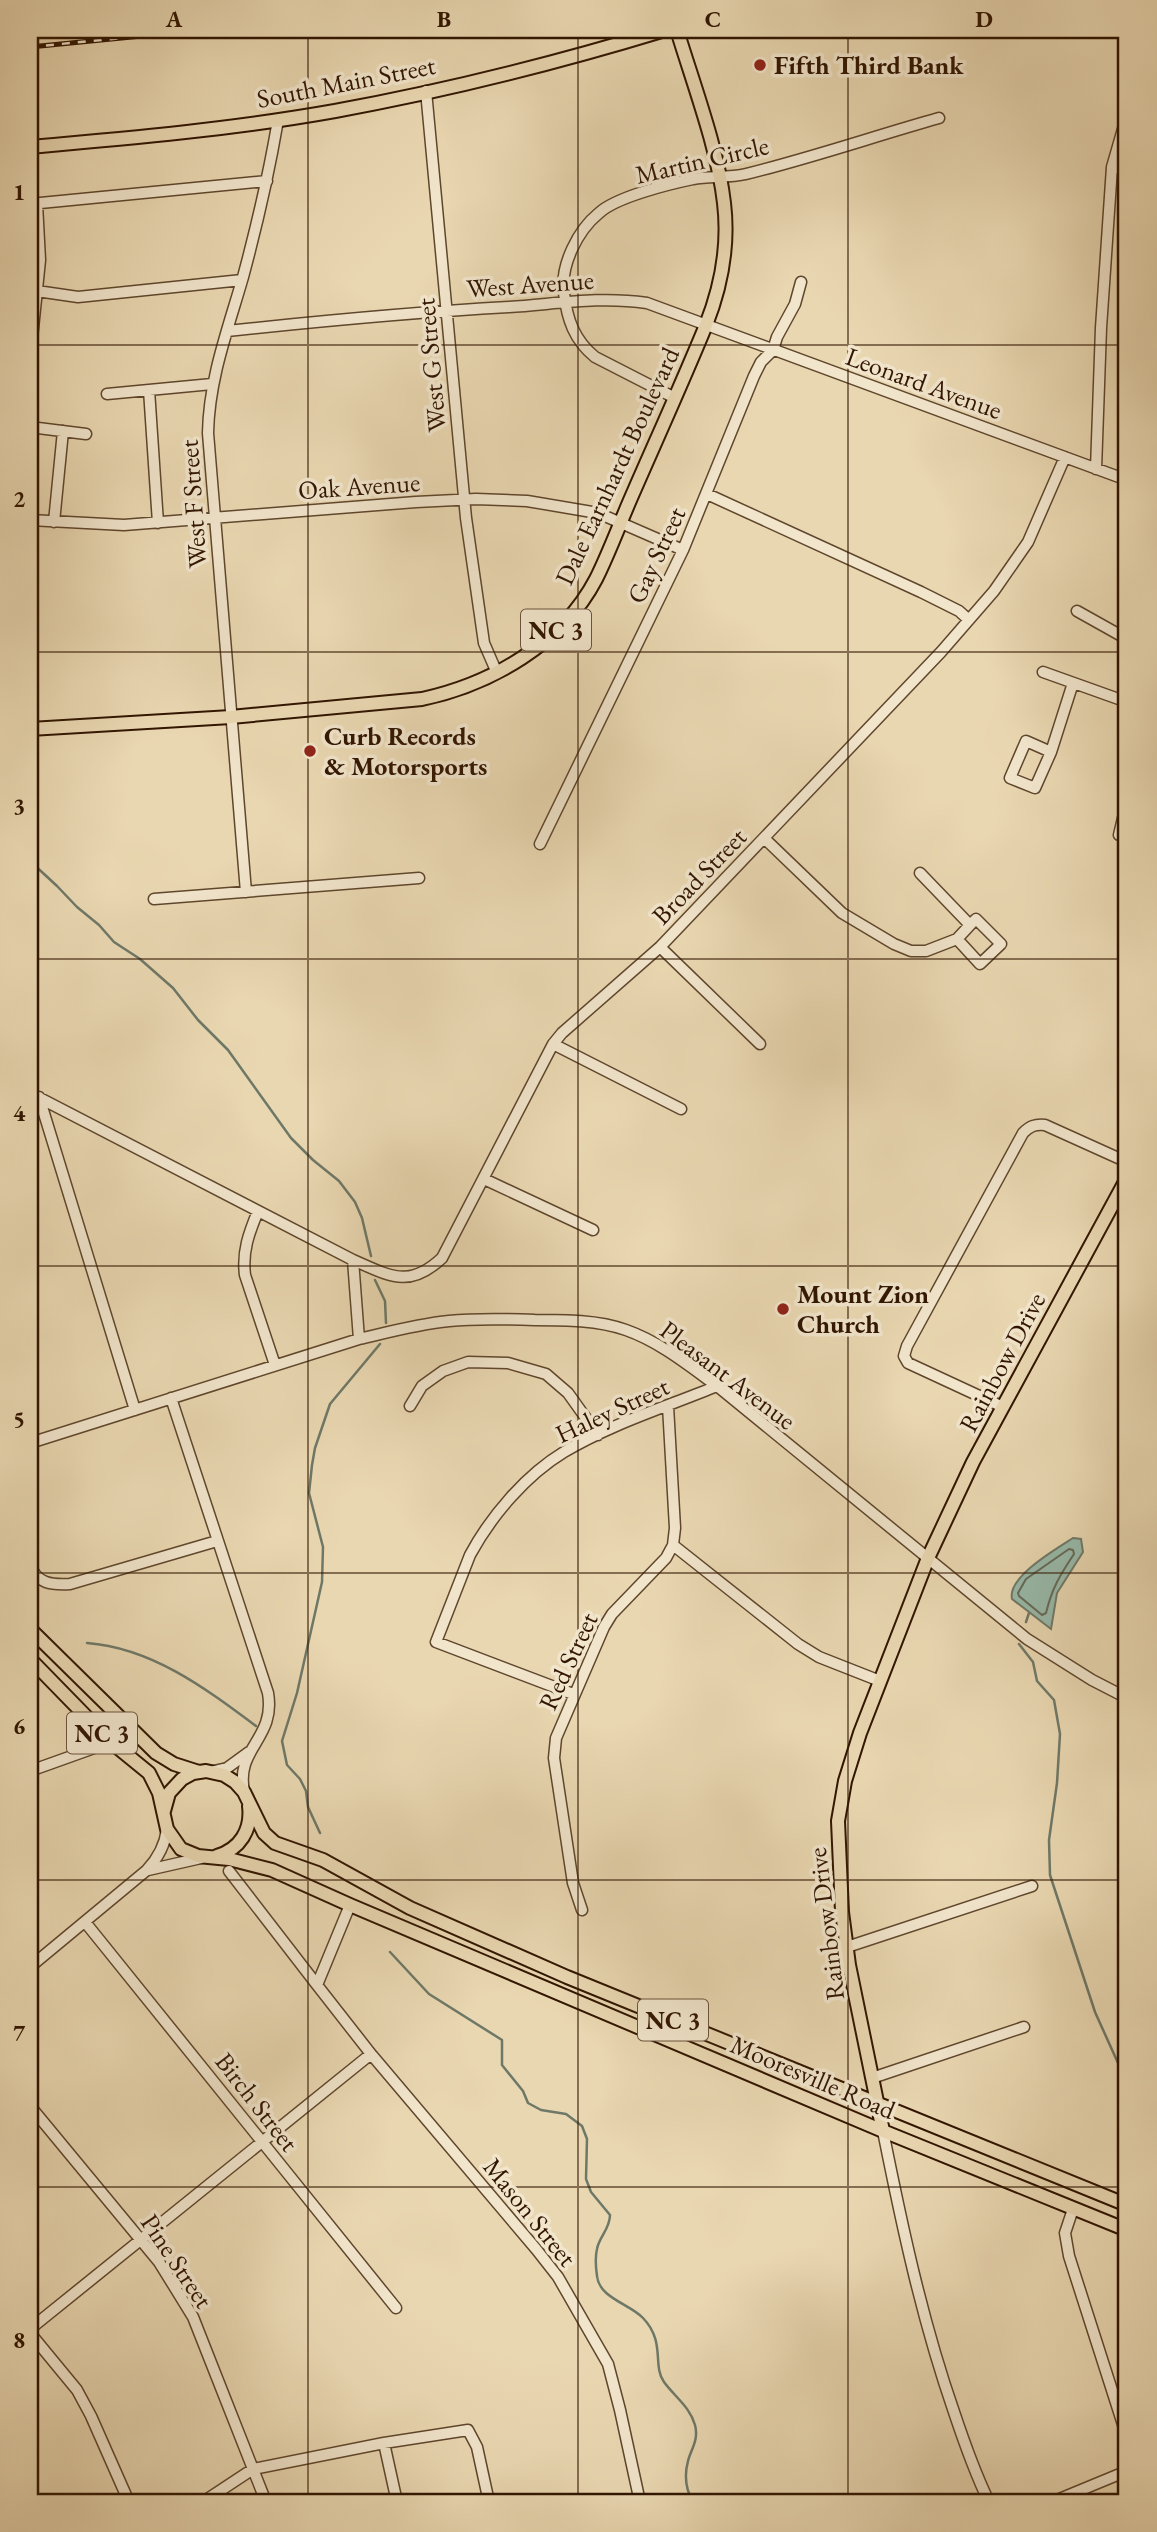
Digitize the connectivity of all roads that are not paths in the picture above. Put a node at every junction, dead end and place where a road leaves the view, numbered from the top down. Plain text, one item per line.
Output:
1 (665, 30) edge
2 (677, 30) edge
3 (426, 92) junction
4 (1127, 115) edge
5 (939, 118) dead end
6 (278, 120) junction
7 (30, 147) edge
8 (1112, 167) junction
9 (1127, 168) edge
10 (720, 177) junction
11 (267, 181) junction
12 (33, 204) edge
13 (242, 280) junction
14 (801, 282) dead end
15 (34, 290) edge
16 (565, 301) junction
17 (447, 311) junction
18 (706, 325) junction
19 (227, 331) junction
20 (31, 342) edge
21 (773, 350) junction
22 (30, 358) edge
23 (212, 384) junction
24 (149, 390) junction
25 (107, 394) dead end
26 (675, 398) junction
27 (30, 427) edge
28 (63, 431) junction
29 (86, 434) dead end
30 (1065, 457) junction
31 (1096, 469) junction
32 (1127, 480) edge
33 (707, 494) junction
34 (464, 500) junction
35 (215, 518) junction
36 (30, 520) edge
37 (54, 522) junction
38 (620, 522) junction
39 (158, 523) junction
40 (683, 550) junction
41 (1077, 611) dead end
42 (969, 620) junction
43 (1127, 639) edge
44 (1043, 671) dead end
45 (497, 673) junction
46 (1073, 683) junction
47 (1127, 702) edge
48 (231, 717) junction
49 (30, 729) edge
50 (1051, 752) junction
51 (1127, 801) edge
52 (1127, 837) edge
53 (764, 838) junction
54 (540, 844) dead end
55 (920, 873) dead end
56 (419, 878) dead end
57 (246, 892) junction
58 (154, 899) dead end
59 (970, 925) junction
60 (957, 939) junction
61 (660, 947) junction
62 (553, 1044) junction
63 (760, 1044) dead end
64 (34, 1095) edge
65 (681, 1109) dead end
66 (1127, 1162) edge
67 (1127, 1178) edge
68 (484, 1179) junction
69 (258, 1211) junction
70 (593, 1230) dead end
71 (353, 1260) junction
72 (359, 1339) junction
73 (275, 1365) junction
74 (717, 1386) junction
75 (171, 1398) junction
76 (410, 1406) dead end
77 (668, 1406) junction
78 (1003, 1407) junction
79 (135, 1410) junction
80 (598, 1434) junction
81 (30, 1443) edge
82 (217, 1541) junction
83 (673, 1545) junction
84 (928, 1558) junction
85 (30, 1564) edge
86 (30, 1629) edge
87 (30, 1659) edge
88 (880, 1681) junction
89 (573, 1694) junction
90 (1127, 1698) edge
91 (111, 1742) junction
92 (250, 1752) junction
93 (30, 1771) edge
94 (206, 1771) junction
95 (246, 1795) junction
96 (164, 1811) junction
97 (167, 1829) junction
98 (207, 1857) junction
99 (148, 1870) junction
100 (229, 1871) dead end
101 (1032, 1886) dead end
102 (350, 1906) junction
103 (582, 1910) dead end
104 (85, 1922) junction
105 (847, 1947) junction
106 (30, 1967) edge
107 (317, 1985) junction
108 (1024, 2027) dead end
109 (371, 2054) junction
110 (872, 2078) junction
111 (877, 2104) junction
112 (30, 2106) edge
113 (883, 2131) junction
114 (261, 2143) junction
115 (1127, 2205) edge
116 (1073, 2208) junction
117 (1127, 2230) edge
118 (140, 2239) junction
119 (396, 2308) dead end
120 (30, 2331) edge
121 (1127, 2437) edge
122 (384, 2443) junction
123 (253, 2469) junction
124 (1127, 2471) edge
125 (129, 2502) edge
126 (203, 2502) edge
127 (266, 2502) edge
128 (397, 2502) edge
129 (489, 2502) edge
130 (640, 2502) edge
131 (989, 2502) edge
132 (1052, 2502) edge

1 - 3 main road, South Main Street
2 - 10 main road, Dale Earnhardt Boulevard / NC 3
3 - 6 main road, South Main Street
3 - 17 street, West G Street
4 - 8 street
5 - 10 street, Martin Circle
6 - 7 main road, South Main Street
6 - 11 street, West F Street
8 - 9 street
8 - 31 street
10 - 16 street, Martin Circle
10 - 18 main road, Dale Earnhardt Boulevard / NC 3
11 - 12 street
11 - 13 street, West F Street
12 - 15 street
13 - 15 street
13 - 19 street, West F Street
14 - 21 street, Gay Street
15 - 20 street
16 - 17 street, West Avenue
16 - 18 street, West Avenue
16 - 26 street, Martin Circle
17 - 19 street, West Avenue
17 - 34 street, West G Street
18 - 21 street, Leonard Avenue
18 - 26 main road, Dale Earnhardt Boulevard / NC 3
19 - 23 street, West F Street
20 - 22 street
21 - 30 street, Leonard Avenue
21 - 33 street, Gay Street
23 - 24 street
23 - 35 street, West F Street
24 - 25 street
24 - 39 street
26 - 38 main road, Dale Earnhardt Boulevard / NC 3
27 - 28 street
28 - 29 street
28 - 37 street
30 - 31 street, Leonard Avenue
30 - 42 street, Broad Street
31 - 32 street, Leonard Avenue
33 - 40 street, Gay Street
33 - 42 street
34 - 35 street, Oak Avenue
34 - 38 street, Oak Avenue
34 - 45 street, West G Street
35 - 39 street, Oak Avenue
35 - 48 street, West F Street
36 - 37 street, Oak Avenue
37 - 39 street, Oak Avenue
38 - 40 street, Oak Avenue
38 - 45 main road, Dale Earnhardt Boulevard / NC 3
40 - 54 street, Gay Street
41 - 43 street
42 - 53 street, Broad Street
44 - 46 street
45 - 48 main road, Dale Earnhardt Boulevard / NC 3
46 - 47 street
46 - 50 street
48 - 49 main road, Dale Earnhardt Boulevard / NC 3
48 - 57 street, West F Street
50 - 50 street
51 - 52 street
53 - 60 street
53 - 61 street, Broad Street
55 - 59 street
56 - 57 street
57 - 58 street
59 - 60 street
59 - 60 street
61 - 62 street, Broad Street
61 - 63 street
62 - 65 street
62 - 68 street, Broad Street
64 - 69 street, Broad Street
64 - 79 street
66 - 78 street
67 - 78 main road, Rainbow Drive
68 - 70 street
68 - 71 street, Broad Street
69 - 71 street, Broad Street
69 - 73 street
71 - 72 street
72 - 73 street, Pleasant Avenue
72 - 74 street, Pleasant Avenue
73 - 75 street, Pleasant Avenue
74 - 77 street, Haley Street
74 - 84 street, Pleasant Avenue
75 - 79 street, Pleasant Avenue
75 - 82 street
76 - 80 street
77 - 80 street, Haley Street
77 - 83 street
78 - 84 main road, Rainbow Drive
79 - 81 street, Pleasant Avenue
80 - 89 street, Haley Street
82 - 85 street
82 - 92 street
83 - 88 street
83 - 89 street, Red Street
84 - 88 main road, Rainbow Drive
84 - 90 street, Pleasant Avenue
86 - 94 main road, Mooresville Road
87 - 91 main road, NC 3
88 - 105 main road, Rainbow Drive
89 - 103 street, Red Street
91 - 93 street
91 - 96 main road, NC 3
92 - 94 street
92 - 95 street
94 - 95 main road, Mooresville Road
94 - 96 main road
95 - 98 main road
95 - 111 main road, Mooresville Road / NC 3
96 - 97 main road
97 - 98 main road, Mooresville Road
97 - 99 street
98 - 99 street
98 - 102 main road, Mooresville Road / NC 3
99 - 104 street
100 - 107 street, Mason Street
101 - 105 street
102 - 107 street
102 - 113 main road, Mooresville Road / NC 3
104 - 106 street
104 - 114 street, Birch Street
105 - 110 main road, Rainbow Drive
107 - 109 street, Mason Street
108 - 110 street
109 - 114 street
109 - 130 street, Mason Street
110 - 111 main road, Rainbow Drive
111 - 113 main road, Rainbow Drive
111 - 115 main road, Mooresville Road / NC 3
112 - 118 street, Pine Street
113 - 116 main road, Mooresville Road / NC 3
113 - 131 street, Rainbow Drive
114 - 118 street
114 - 119 street, Birch Street
116 - 117 main road, Mooresville Road / NC 3
116 - 121 street
118 - 120 street
118 - 123 street, Pine Street
120 - 125 street
122 - 123 street
122 - 128 street
122 - 129 street
123 - 126 street
123 - 127 street, Pine Street
124 - 132 street

